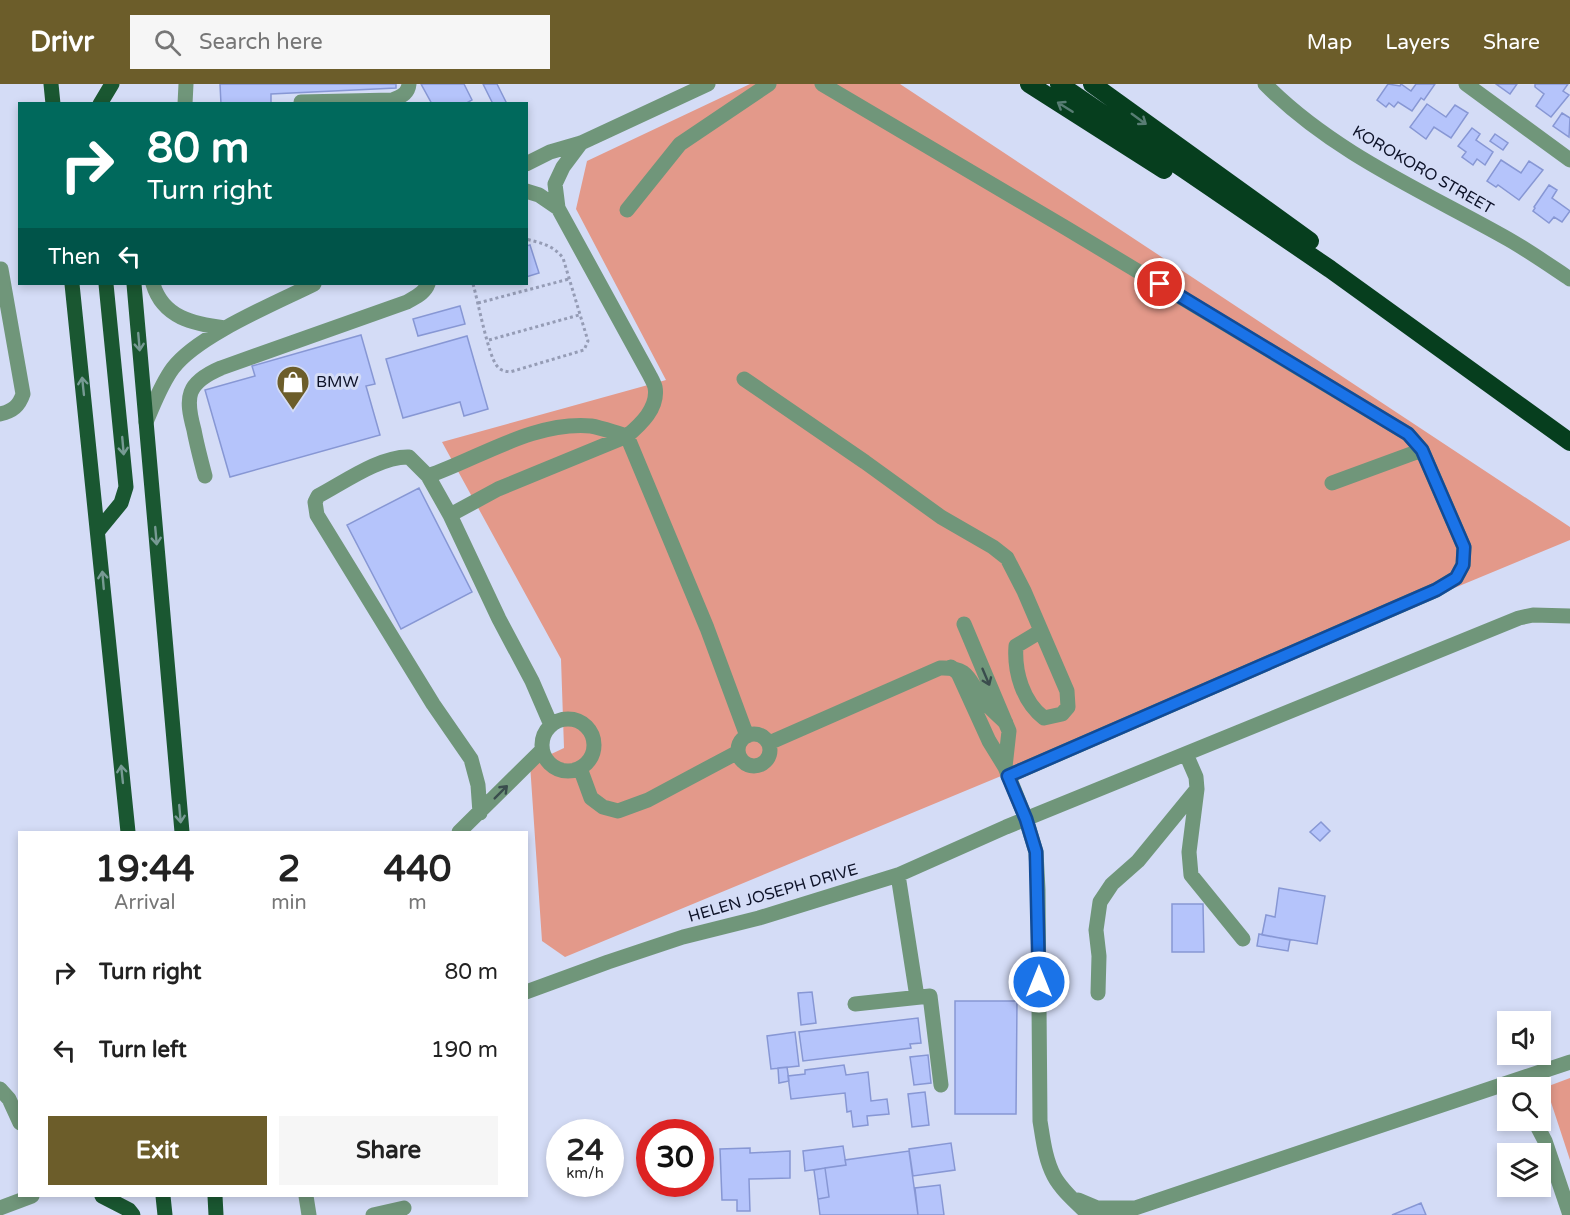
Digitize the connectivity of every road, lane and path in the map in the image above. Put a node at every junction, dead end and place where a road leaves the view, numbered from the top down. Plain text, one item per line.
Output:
1 (113, 84) edge
2 (186, 84) edge
3 (409, 84) edge
4 (708, 84) edge
5 (769, 84) edge
6 (822, 84) edge
7 (1029, 84) edge
8 (1059, 84) edge
9 (1092, 84) edge
10 (1265, 84) edge
11 (1466, 84) edge
12 (101, 102) edge
13 (116, 102) edge
14 (185, 102) edge
15 (301, 102) edge
16 (581, 143) junction
17 (1570, 160) edge
18 (528, 163) edge
19 (528, 192) edge
20 (558, 208) junction
21 (627, 210) dead end
22 (528, 240) edge
23 (1, 269) edge
24 (1330, 269) junction
25 (569, 279) junction
26 (1570, 279) edge
27 (72, 285) edge
28 (106, 285) edge
29 (134, 285) edge
30 (154, 285) edge
31 (312, 285) edge
32 (428, 285) edge
33 (473, 285) edge
34 (478, 303) junction
35 (579, 315) junction
36 (225, 328) junction
37 (488, 340) junction
38 (744, 379) dead end
39 (0, 414) edge
40 (146, 422) junction
41 (627, 436) junction
42 (1564, 438) edge
43 (1422, 450) junction
44 (205, 476) dead end
45 (428, 476) junction
46 (1332, 483) dead end
47 (450, 515) junction
48 (98, 531) junction
49 (1570, 616) edge
50 (964, 624) dead end
51 (1041, 632) junction
52 (951, 667) junction
53 (1006, 723) junction
54 (551, 725) junction
55 (747, 736) junction
56 (769, 743) junction
57 (542, 750) junction
58 (738, 752) junction
59 (1186, 754) junction
60 (580, 768) junction
61 (1006, 771) junction
62 (1197, 789) junction
63 (480, 813) junction
64 (1026, 819) junction
65 (128, 831) edge
66 (182, 831) edge
67 (460, 831) edge
68 (898, 875) junction
69 (1243, 939) dead end
70 (528, 991) edge
71 (1098, 993) dead end
72 (917, 997) junction
73 (855, 1004) dead end
74 (1570, 1062) edge
75 (941, 1085) dead end
76 (1490, 1088) junction
77 (0, 1089) edge
78 (1497, 1091) edge
79 (18, 1119) edge
80 (1540, 1131) edge
81 (1070, 1196) junction
82 (29, 1197) edge
83 (104, 1197) edge
84 (163, 1197) edge
85 (215, 1197) edge
86 (306, 1197) edge
87 (0, 1208) edge
88 (404, 1208) dead end
89 (133, 1215) edge
90 (165, 1215) edge
91 (216, 1215) edge
92 (309, 1215) edge
93 (373, 1215) edge
94 (1089, 1215) edge
95 (1570, 1215) edge

1 - 12 main road
1 - 13 main road
2 - 14 street
3 - 15 street
4 - 16 street
5 - 21 street
6 - 43 street
24 -> 7 highway
8 - 24 highway
9 -> 42 highway
10 - 26 street, KOROKORO STREET
11 - 17 street
16 - 18 street
16 - 20 street
19 - 20 street
20 - 41 street
22 - 25 path
23 - 39 street
24 - 42 highway
25 - 34 path
25 - 35 path
48 -> 27 main road
28 -> 48 main road
29 -> 40 main road
30 - 36 street
31 - 36 street
32 - 44 street
33 - 34 path
34 - 37 path
35 - 37 path
35 - 37 path
36 - 40 street
38 - 51 street
40 -> 66 main road
41 - 45 street
41 - 47 street
41 - 55 street
43 - 46 street
43 - 61 street
45 - 47 street
45 - 63 street
47 - 54 street
65 -> 48 main road
49 - 59 street, HELEN JOSEPH DRIVE
50 -> 53 street
51 - 51 street
52 - 53 street
52 - 56 street
52 - 61 street
53 - 61 street
54 - 57 street
54 - 60 street
55 - 56 street
55 - 58 street
56 - 58 street
57 - 60 street
63 -> 57 street
58 - 60 street
59 - 62 street
59 - 64 street, HELEN JOSEPH DRIVE
61 - 64 street
62 - 69 street
62 - 71 street
63 - 67 street
64 - 68 street, HELEN JOSEPH DRIVE
64 - 81 street
68 - 70 street, HELEN JOSEPH DRIVE
68 - 72 street
72 - 73 street
72 - 75 street
74 - 76 street
76 - 78 street
76 - 81 street
77 - 79 street
80 - 95 street
81 - 94 street
82 - 87 street
83 - 89 main road
84 - 90 main road
85 - 91 main road
86 - 92 street
88 - 93 street

